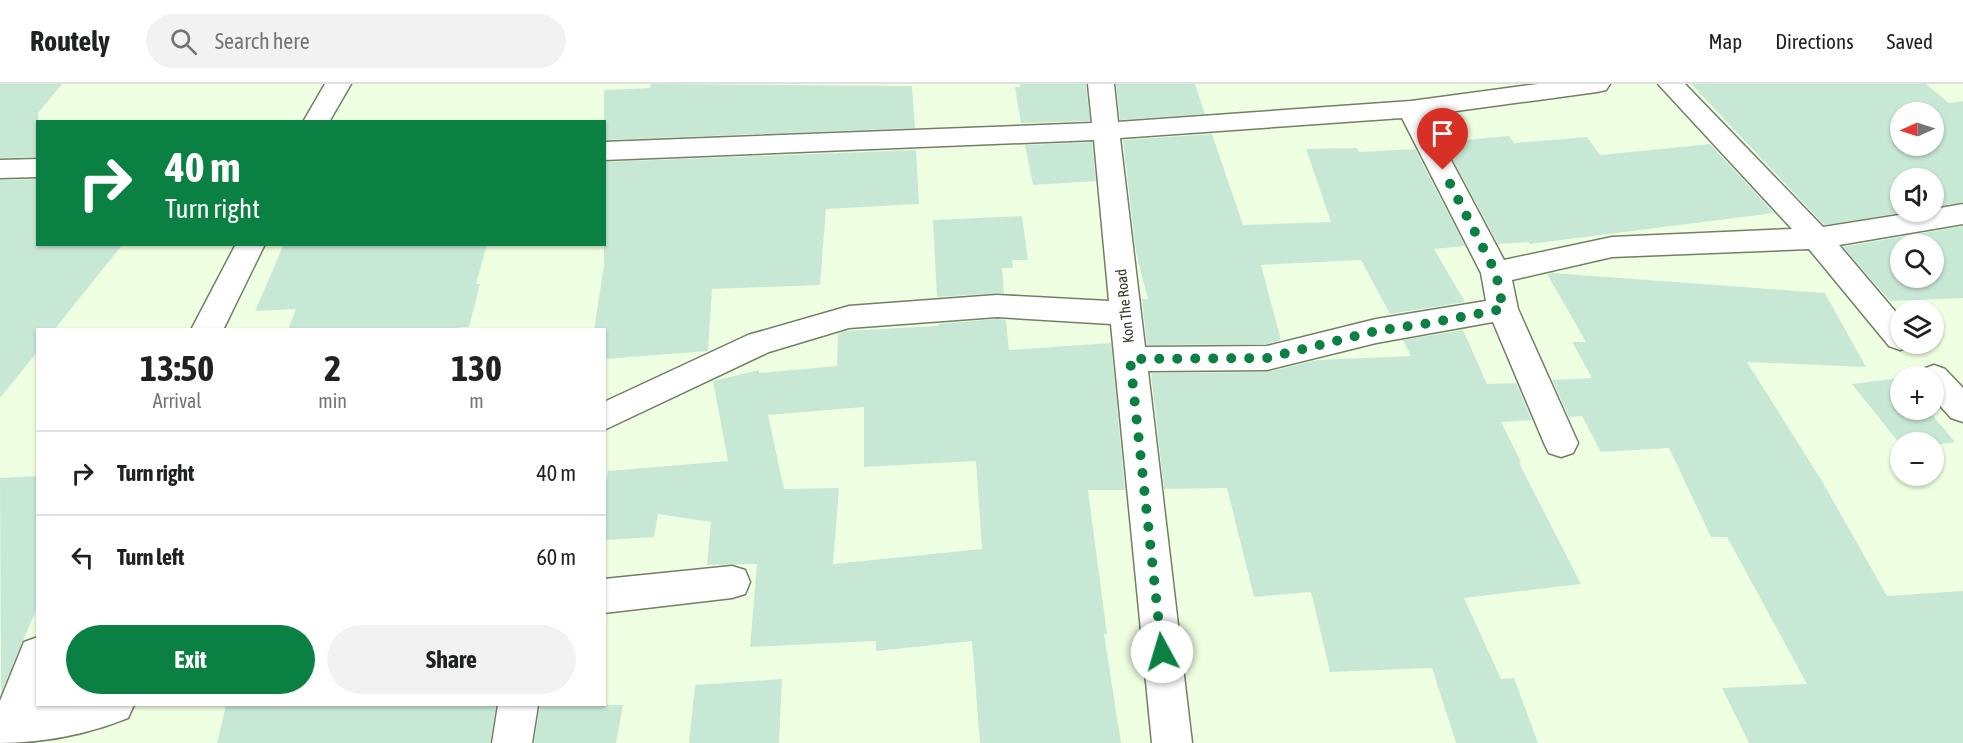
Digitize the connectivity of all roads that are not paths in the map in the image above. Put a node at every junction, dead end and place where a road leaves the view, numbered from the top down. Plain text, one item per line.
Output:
1 (338, 84) edge
2 (1101, 84) edge
3 (1597, 84) edge
4 (1671, 84) edge
5 (1412, 109) junction
6 (317, 120) edge
7 (1105, 131) junction
8 (606, 151) edge
9 (0, 168) edge
10 (36, 168) edge
11 (1963, 214) edge
12 (1817, 238) junction
13 (250, 246) edge
14 (1496, 273) junction
15 (1503, 309) junction
16 (1125, 313) junction
17 (1890, 326) edge
18 (208, 328) edge
19 (1913, 354) edge
20 (1130, 359) junction
21 (1924, 366) edge
22 (1944, 389) edge
23 (1963, 410) edge
24 (606, 416) edge
25 (1562, 442) dead end
26 (732, 582) dead end
27 (606, 596) edge
28 (36, 659) edge
29 (110, 706) edge
30 (518, 706) edge
31 (4, 731) edge
32 (512, 743) edge
33 (1172, 743) edge

1 - 6 street
2 - 7 street, Kon The Road
3 - 5 street
4 - 12 street
5 - 7 street
5 - 14 street
7 - 8 street
7 - 16 street, Kon The Road
9 - 10 street
11 - 12 street
12 - 14 street
12 - 17 street
13 - 18 street
14 - 15 street
15 - 20 street
15 - 25 street
16 - 20 street, Kon The Road
16 - 24 street
19 - 21 street
20 - 33 street, Kon The Road
22 - 23 street
26 - 27 street
28 - 31 street
29 - 31 street
30 - 32 street

